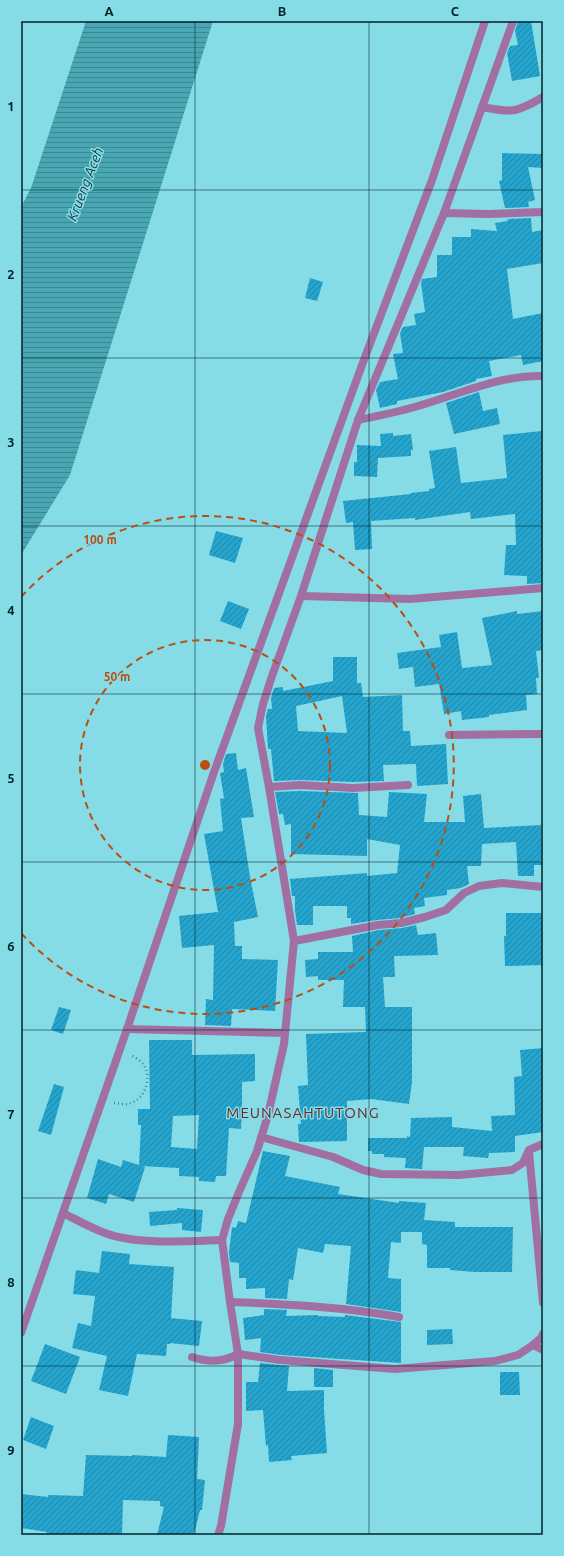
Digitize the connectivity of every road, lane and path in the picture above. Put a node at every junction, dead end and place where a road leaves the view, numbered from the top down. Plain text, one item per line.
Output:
1 (485, 21) edge
2 (513, 21) edge
3 (543, 97) edge
4 (482, 107) junction
5 (543, 212) edge
6 (444, 213) junction
7 (543, 376) edge
8 (358, 420) junction
9 (543, 588) edge
10 (301, 596) junction
11 (543, 734) edge
12 (450, 735) dead end
13 (408, 785) dead end
14 (269, 787) junction
15 (543, 888) edge
16 (294, 941) junction
17 (127, 1029) junction
18 (285, 1033) junction
19 (121, 1048) junction
20 (102, 1102) junction
21 (261, 1137) junction
22 (543, 1144) edge
23 (529, 1150) junction
24 (63, 1213) junction
25 (222, 1240) junction
26 (230, 1302) junction
27 (543, 1303) edge
28 (399, 1317) dead end
29 (21, 1333) edge
30 (543, 1334) edge
31 (533, 1345) junction
32 (543, 1350) edge
33 (238, 1354) junction
34 (192, 1357) dead end
35 (218, 1535) edge

1 - 17 street
2 - 4 street
3 - 4 street
4 - 6 street
5 - 6 street
6 - 8 street
7 - 8 street
8 - 10 street
9 - 10 street
10 - 14 street
11 - 12 street
13 - 14 street
14 - 16 street
15 - 16 street
16 - 18 street
17 - 18 street
17 - 19 street
18 - 21 street
19 - 20 street
19 - 20 path
20 - 24 street
21 - 23 street
21 - 25 street
22 - 23 street
23 - 27 street
24 - 25 street
24 - 29 street
25 - 26 street
26 - 28 street
26 - 33 street
30 - 31 street
31 - 32 street
31 - 33 street
33 - 34 street
33 - 35 street

